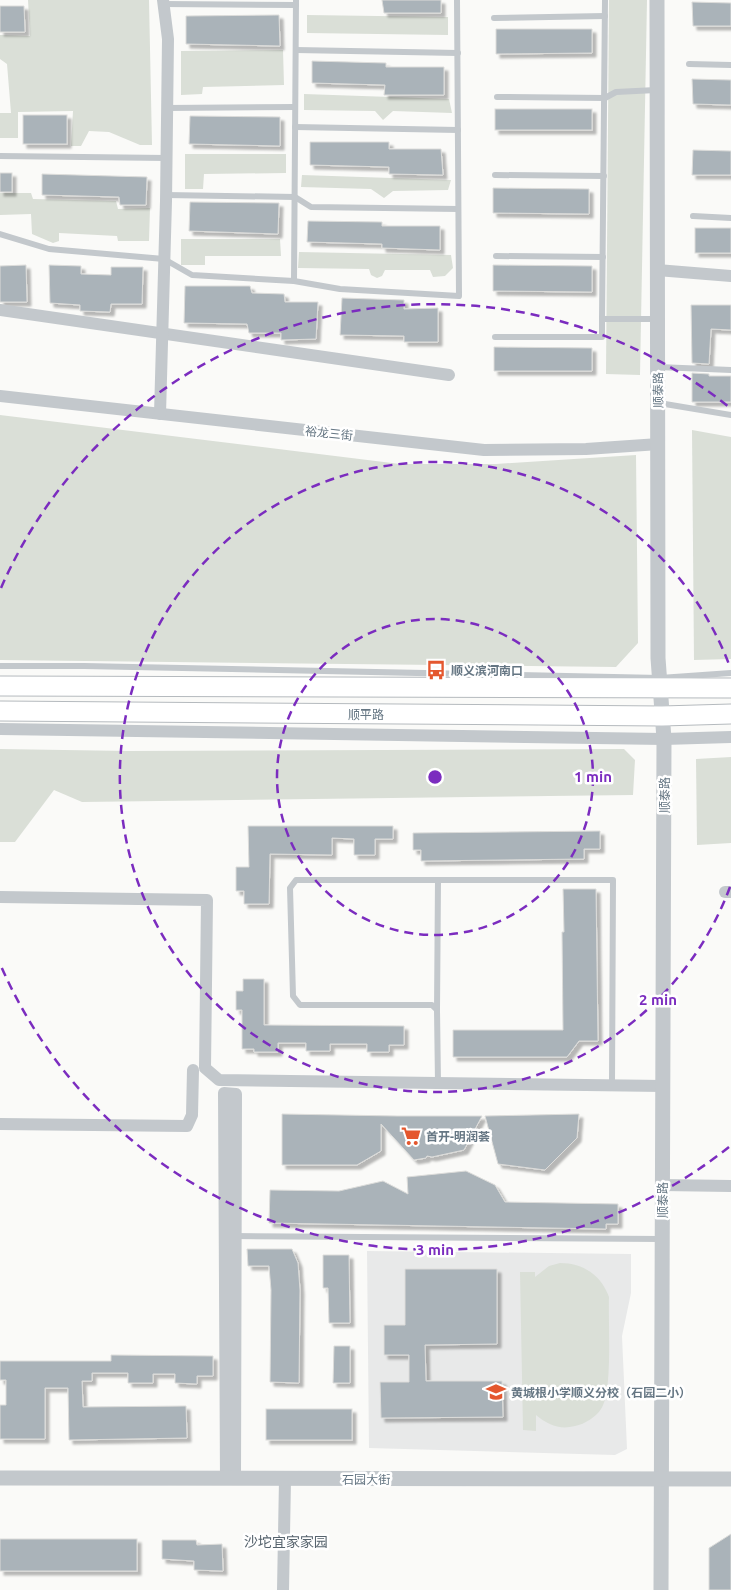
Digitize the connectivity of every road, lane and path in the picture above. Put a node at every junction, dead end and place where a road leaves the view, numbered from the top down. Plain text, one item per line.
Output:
1 (457, 0) edge
2 (605, 0) edge
3 (657, 0) edge
4 (164, 2) edge
5 (296, 2) edge
6 (605, 16) junction
7 (494, 18) dead end
8 (296, 50) junction
9 (458, 53) junction
10 (689, 64) dead end
11 (731, 65) edge
12 (657, 90) junction
13 (496, 97) dead end
14 (605, 98) junction
15 (295, 107) junction
16 (167, 108) junction
17 (295, 128) junction
18 (458, 130) junction
19 (0, 156) edge
20 (166, 158) junction
21 (495, 175) dead end
22 (604, 176) junction
23 (166, 195) junction
24 (294, 197) junction
25 (458, 209) junction
26 (693, 216) dead end
27 (731, 218) edge
28 (0, 234) edge
29 (496, 256) dead end
30 (603, 257) junction
31 (164, 260) junction
32 (657, 270) junction
33 (731, 276) edge
34 (294, 280) junction
35 (0, 310) edge
36 (602, 319) junction
37 (658, 320) junction
38 (162, 334) junction
39 (494, 337) dead end
40 (658, 366) junction
41 (731, 370) edge
42 (449, 375) dead end
43 (0, 396) edge
44 (659, 403) junction
45 (160, 414) junction
46 (731, 415) edge
47 (659, 444) junction
48 (0, 666) edge
49 (731, 673) edge
50 (660, 684) junction
51 (0, 686) edge
52 (731, 688) edge
53 (0, 711) edge
54 (731, 714) edge
55 (662, 716) junction
56 (0, 728) edge
57 (731, 737) edge
58 (664, 739) junction
59 (438, 880) junction
60 (0, 897) edge
61 (437, 1010) junction
62 (193, 1070) dead end
63 (438, 1083) junction
64 (612, 1085) junction
65 (663, 1086) junction
66 (230, 1094) dead end
67 (0, 1124) edge
68 (662, 1185) junction
69 (731, 1186) edge
70 (230, 1236) junction
71 (662, 1239) junction
72 (0, 1478) edge
73 (231, 1479) junction
74 (285, 1479) junction
75 (661, 1479) junction
76 (731, 1479) edge
77 (283, 1590) edge
78 (661, 1590) edge

1 - 9 lane
2 - 6 lane
3 - 12 street, 顺泰路
4 - 5 lane
4 - 16 street
5 - 8 lane
6 - 7 lane
6 - 14 lane
8 - 9 lane
8 - 15 lane
9 - 18 lane
10 - 11 lane
12 - 14 lane
12 - 32 street, 顺泰路
13 - 14 lane
14 - 22 lane
15 - 16 lane
15 - 17 lane
16 - 20 street
17 - 18 lane
17 - 24 lane
18 - 25 lane
19 - 20 lane
20 - 23 street
21 - 22 lane
22 - 30 lane
23 - 24 lane
23 - 31 street
24 - 25 lane
24 - 34 lane
25 - 34 lane
26 - 27 lane
28 - 31 lane
29 - 30 lane
30 - 36 lane
31 - 34 lane
31 - 38 street
32 - 33 street
32 - 37 street, 顺泰路
35 - 38 street
36 - 37 lane
36 - 39 lane
37 - 40 street, 顺泰路
38 - 42 street
38 - 45 street
40 - 41 lane
40 - 44 street, 顺泰路
43 - 45 street, 裕龙三街
44 - 46 lane
44 - 47 street, 顺泰路
45 - 47 street, 裕龙三街
47 - 50 street, 顺泰路
48 - 50 lane
49 - 50 lane
50 - 51 main road
50 - 52 main road
50 - 55 street, 顺泰路
53 - 55 main road, 顺平路
54 - 55 main road, 顺平路
55 - 58 street, 顺泰路
56 - 58 street
57 - 58 street
58 - 65 street, 顺泰路
59 - 61 lane
59 - 61 lane
59 - 64 lane
60 - 63 street
61 - 63 lane
62 - 67 street
63 - 64 street
64 - 65 street
65 - 68 street, 顺泰路
66 - 70 street
68 - 69 street
68 - 71 street, 顺泰路
70 - 71 lane
70 - 73 street
71 - 75 street, 顺泰路
72 - 73 street, 石园大街
73 - 74 street, 石园大街
74 - 75 street, 石园大街
74 - 77 street
75 - 76 street, 石园大街
75 - 78 street, 顺泰路

